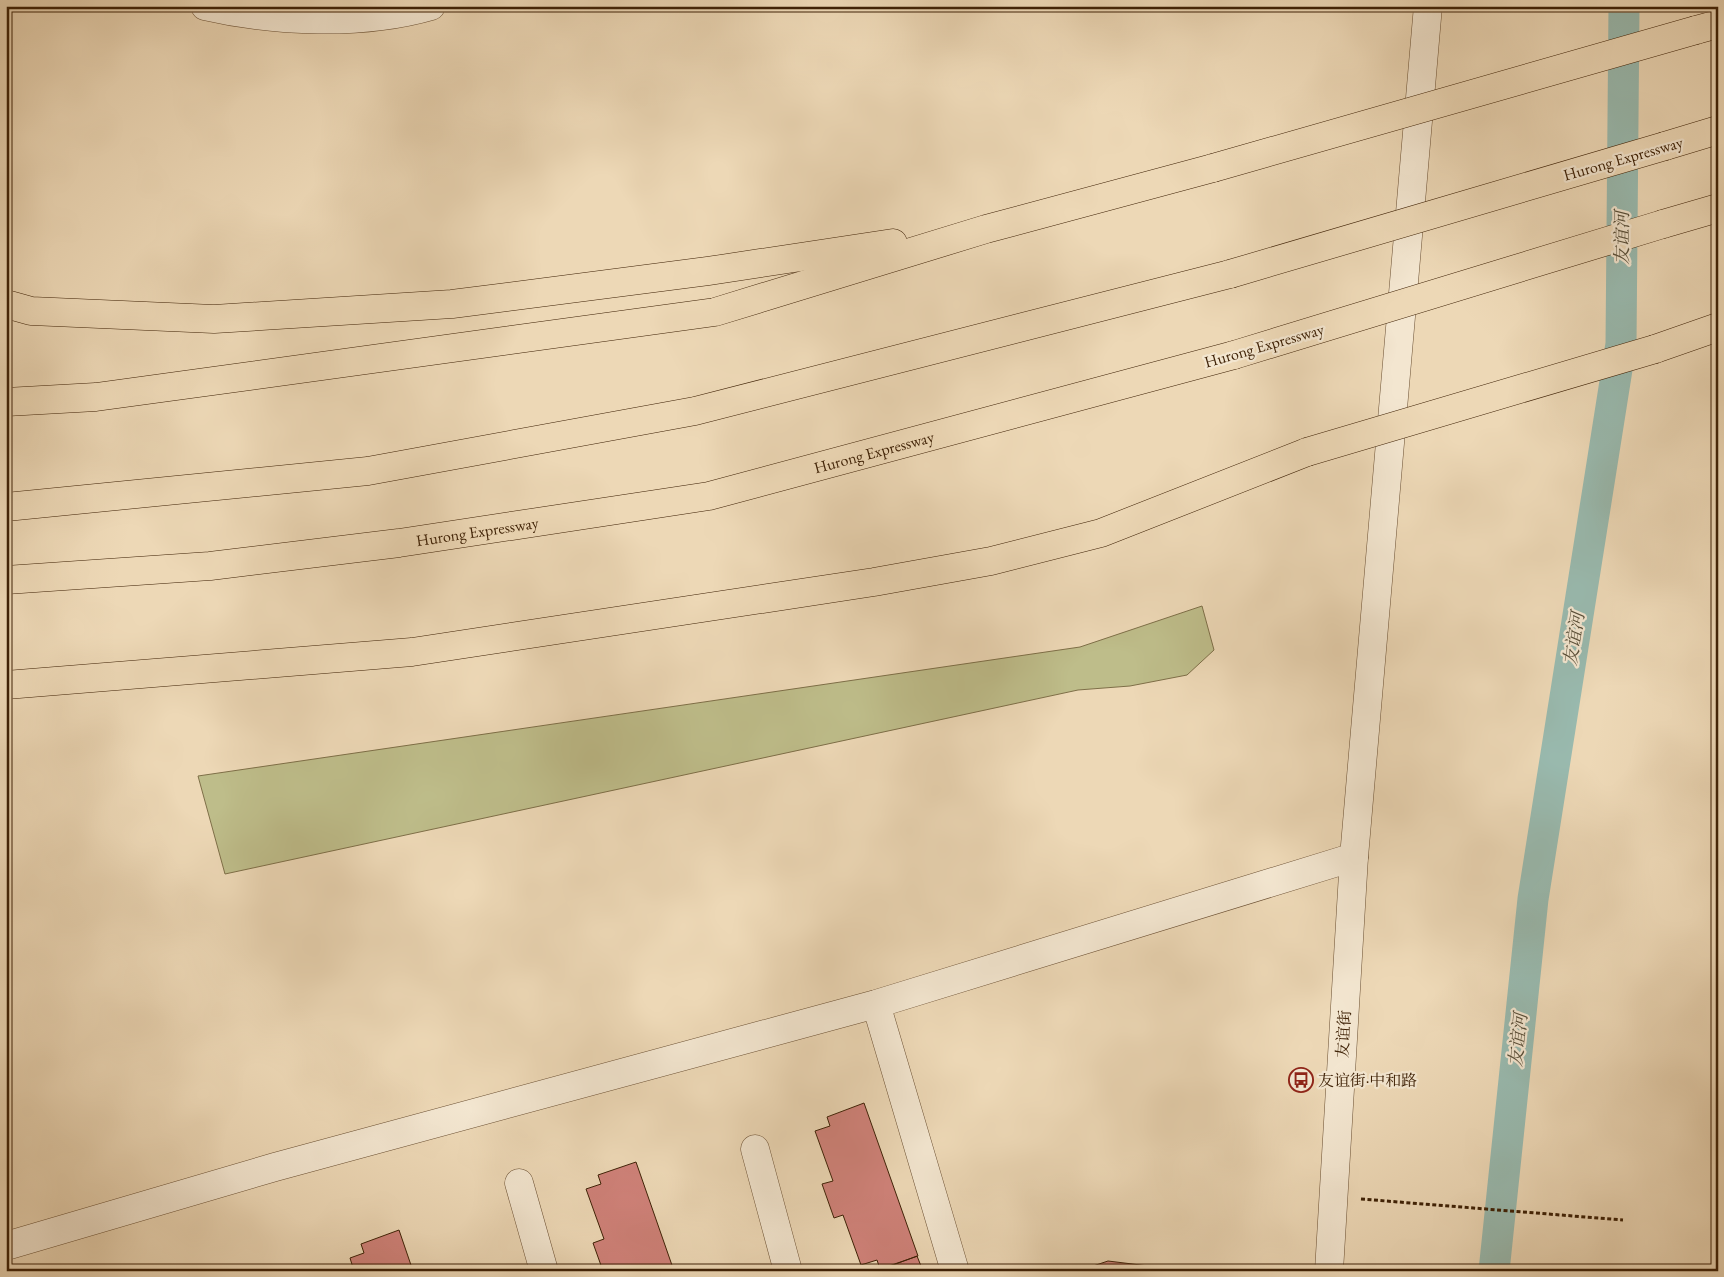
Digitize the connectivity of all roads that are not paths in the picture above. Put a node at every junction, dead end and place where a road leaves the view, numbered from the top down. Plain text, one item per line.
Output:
1 (204, 6) edge
2 (431, 6) edge
3 (1428, 6) edge
4 (1707, 27) edge
5 (1718, 130) edge
6 (1718, 208) edge
7 (986, 229) junction
8 (6, 304) edge
9 (1718, 327) edge
10 (6, 402) edge
11 (6, 507) edge
12 (6, 580) edge
13 (8, 685) edge
14 (1354, 857) junction
15 (876, 1004) junction
16 (755, 1149) dead end
17 (519, 1184) dead end
18 (6, 1246) edge
19 (544, 1271) edge
20 (788, 1271) edge
21 (955, 1271) edge
22 (1329, 1271) edge

1 - 2 street
3 - 14 street, 友谊街
4 - 7 highway, bridge
5 - 11 highway, Hurong Expressway, bridge
6 - 12 highway, Hurong Expressway, bridge
7 - 8 highway
7 - 10 highway
9 - 13 highway, bridge
14 - 15 street
14 - 22 street, 友谊街
15 - 18 street
15 - 21 street
16 - 20 street
17 - 19 street

